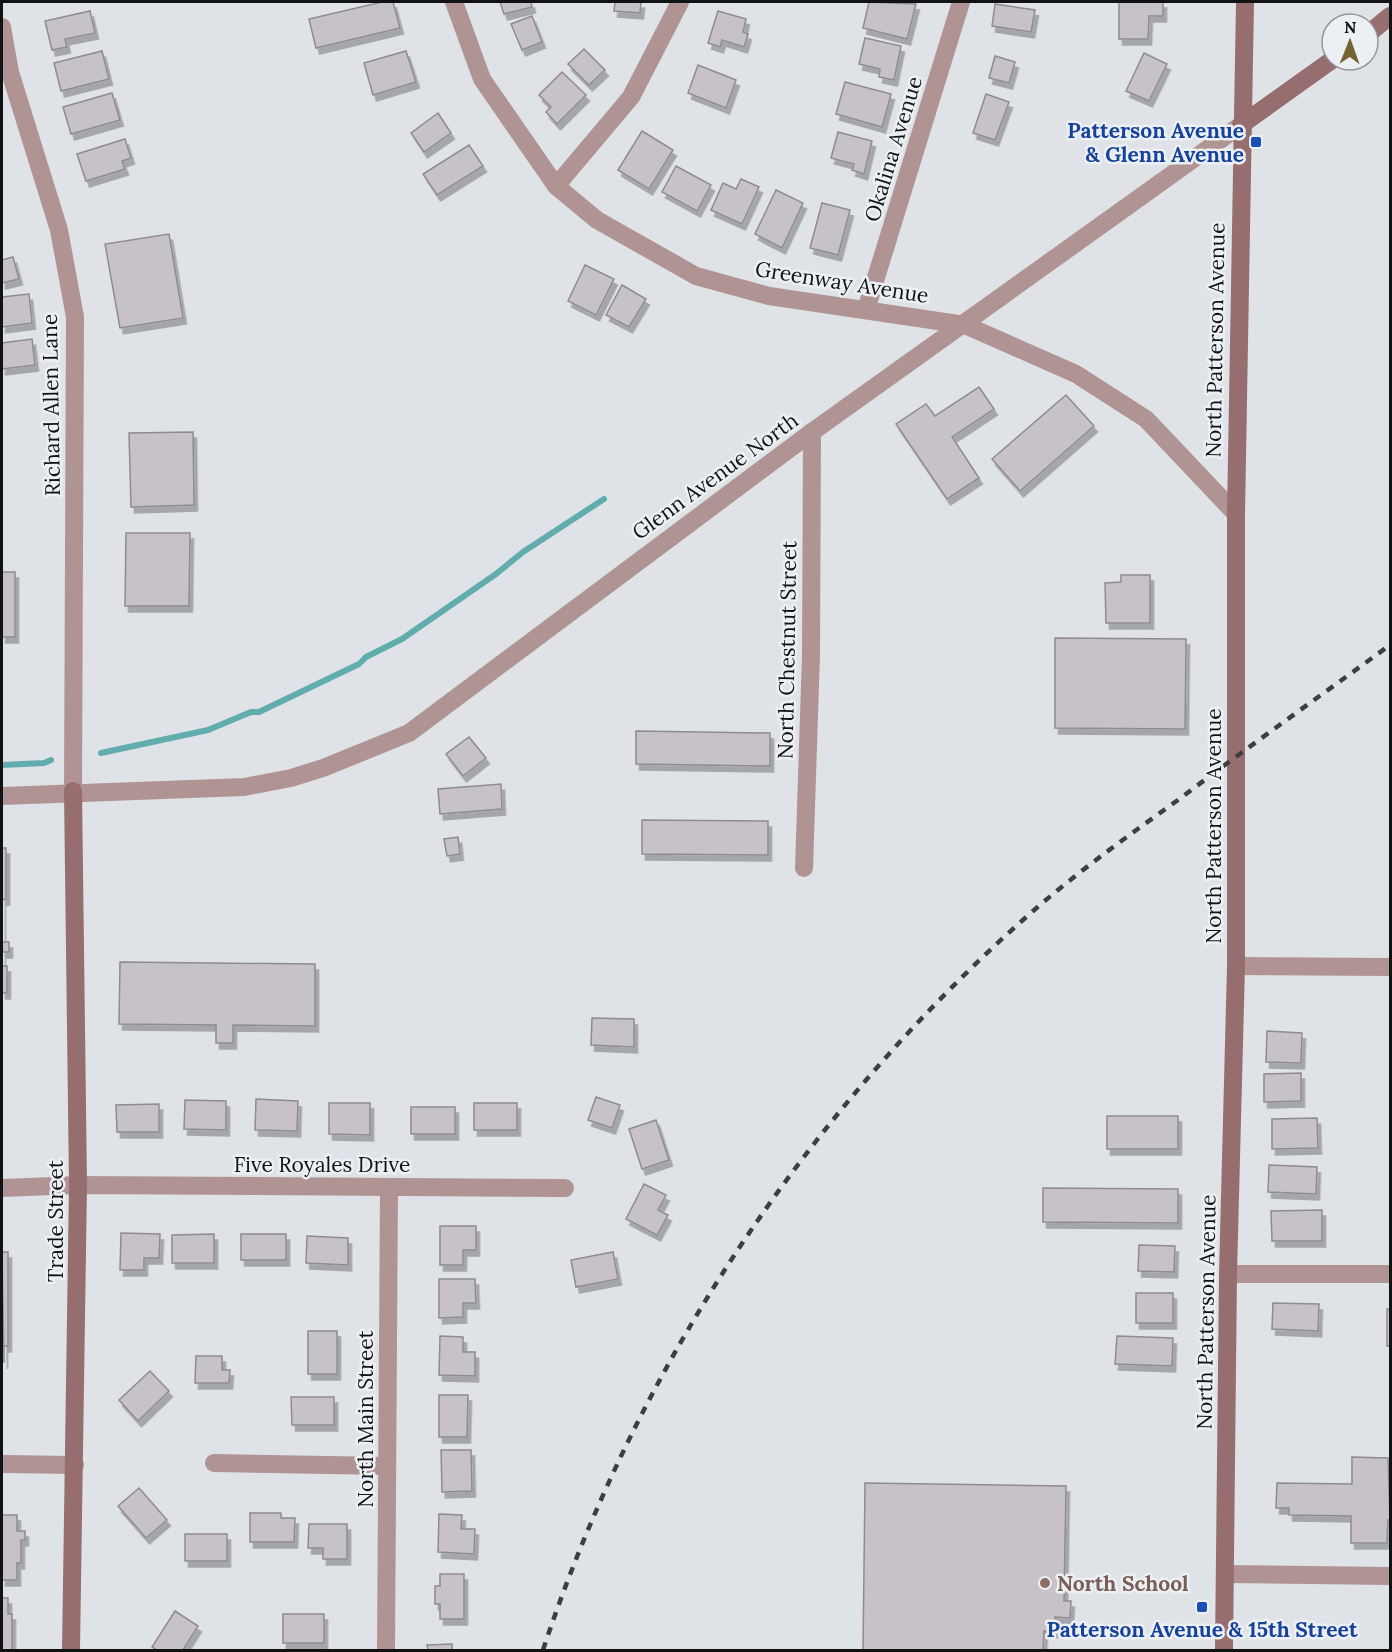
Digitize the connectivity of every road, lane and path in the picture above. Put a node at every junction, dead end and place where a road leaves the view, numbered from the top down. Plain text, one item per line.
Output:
1 (454, 2) edge
2 (680, 2) edge
3 (961, 2) edge
4 (1245, 2) edge
5 (2, 27) edge
6 (1320, 69) edge
7 (1241, 125) junction
8 (556, 186) junction
9 (866, 310) junction
10 (965, 325) junction
11 (812, 432) junction
12 (1236, 514) junction
13 (73, 791) junction
14 (2, 796) edge
15 (804, 868) dead end
16 (1236, 966) junction
17 (1390, 967) edge
18 (78, 1185) junction
19 (389, 1187) junction
20 (2, 1188) edge
21 (565, 1188) dead end
22 (1228, 1274) junction
23 (1390, 1274) edge
24 (214, 1463) dead end
25 (2, 1464) edge
26 (75, 1465) junction
27 (387, 1466) junction
28 (1225, 1574) junction
29 (1390, 1576) edge
30 (71, 1650) edge
31 (386, 1650) edge
32 (1224, 1650) edge

1 - 8 street, Greenway Avenue
2 - 8 street
3 - 9 street, Okalina Avenue
4 - 7 main road, North Patterson Avenue
5 - 13 street, Richard Allen Lane
6 - 7 main road, Glenn Avenue North
7 - 10 street, Glenn Avenue North
7 - 12 main road, North Patterson Avenue
8 - 9 street, Greenway Avenue
9 - 10 street, Greenway Avenue
10 - 11 street, Glenn Avenue North
10 - 12 street, Greenway Avenue
11 - 13 street, Glenn Avenue North
11 - 15 street, North Chestnut Street
12 - 16 main road, North Patterson Avenue
13 - 14 street, Glenn Avenue North
13 - 18 main road, Trade Street
16 - 17 street
16 - 22 main road, North Patterson Avenue
18 - 19 street, Five Royales Drive
18 - 20 street, Five Royales Drive
18 - 26 main road, Trade Street
19 - 21 street, Five Royales Drive
19 - 27 street, North Main Street
22 - 23 street
22 - 28 main road, North Patterson Avenue
24 - 27 street
25 - 26 street
26 - 30 main road, Trade Street
27 - 31 street, North Main Street
28 - 29 street
28 - 32 main road, North Patterson Avenue

